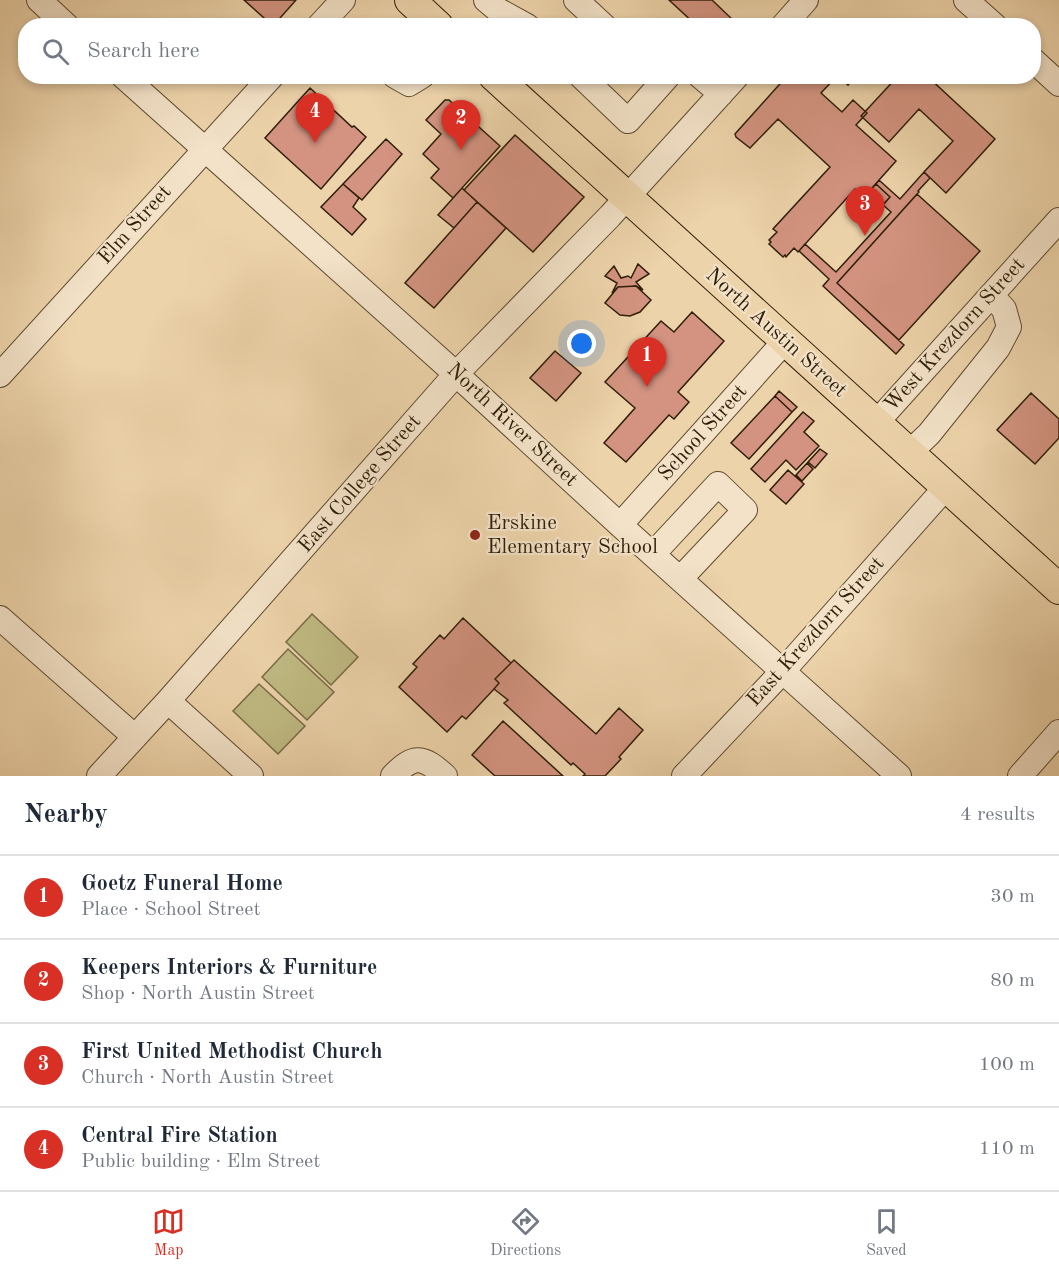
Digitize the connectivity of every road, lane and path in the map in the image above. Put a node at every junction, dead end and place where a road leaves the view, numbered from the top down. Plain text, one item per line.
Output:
1 (39, 0) edge
2 (486, 0) edge
3 (576, 0) edge
4 (966, 0) edge
5 (58, 18) edge
6 (512, 18) edge
7 (595, 18) edge
8 (985, 18) edge
9 (1041, 67) edge
10 (132, 84) edge
11 (265, 84) edge
12 (503, 84) edge
13 (588, 84) edge
14 (662, 84) edge
15 (1059, 84) edge
16 (729, 85) edge
17 (203, 150) junction
18 (626, 197) junction
19 (1059, 220) edge
20 (991, 295) junction
21 (785, 341) junction
22 (456, 374) junction
23 (0, 375) edge
24 (876, 423) junction
25 (909, 453) junction
26 (946, 487) junction
27 (620, 525) junction
28 (653, 555) junction
29 (680, 579) junction
30 (1059, 589) edge
31 (0, 618) edge
32 (783, 671) junction
33 (168, 701) junction
34 (1059, 732) edge
35 (135, 736) junction
36 (99, 776) edge
37 (251, 776) edge
38 (393, 776) edge
39 (445, 776) edge
40 (684, 776) edge
41 (899, 776) edge
42 (1020, 776) edge

1 - 5 street
2 - 6 street
3 - 7 street
4 - 8 street
9 - 15 street
10 - 17 street, North River Street
11 - 17 street, Elm Street
12 - 18 main road, North Austin Street
13 - 14 street
16 - 18 street, East College Street
17 - 22 street, North River Street
17 - 23 street, Elm Street
18 - 21 main road, North Austin Street
18 - 22 street, East College Street
19 - 20 street, West Krezdorn Street
20 - 24 street, West Krezdorn Street
20 - 25 street
21 - 24 main road, North Austin Street
21 - 27 street, School Street
22 - 27 street, North River Street
22 - 33 street, East College Street
24 - 25 main road, North Austin Street
25 - 26 main road, North Austin Street
26 - 30 main road, North Austin Street
26 - 32 street, East Krezdorn Street
27 - 28 street, North River Street
28 - 29 street, North River Street
28 - 29 street
29 - 32 street, North River Street
31 - 35 street
32 - 40 street, East Krezdorn Street
32 - 41 street, North River Street
33 - 35 street, East College Street
33 - 37 street
34 - 42 street
35 - 36 street, East College Street
38 - 39 street

